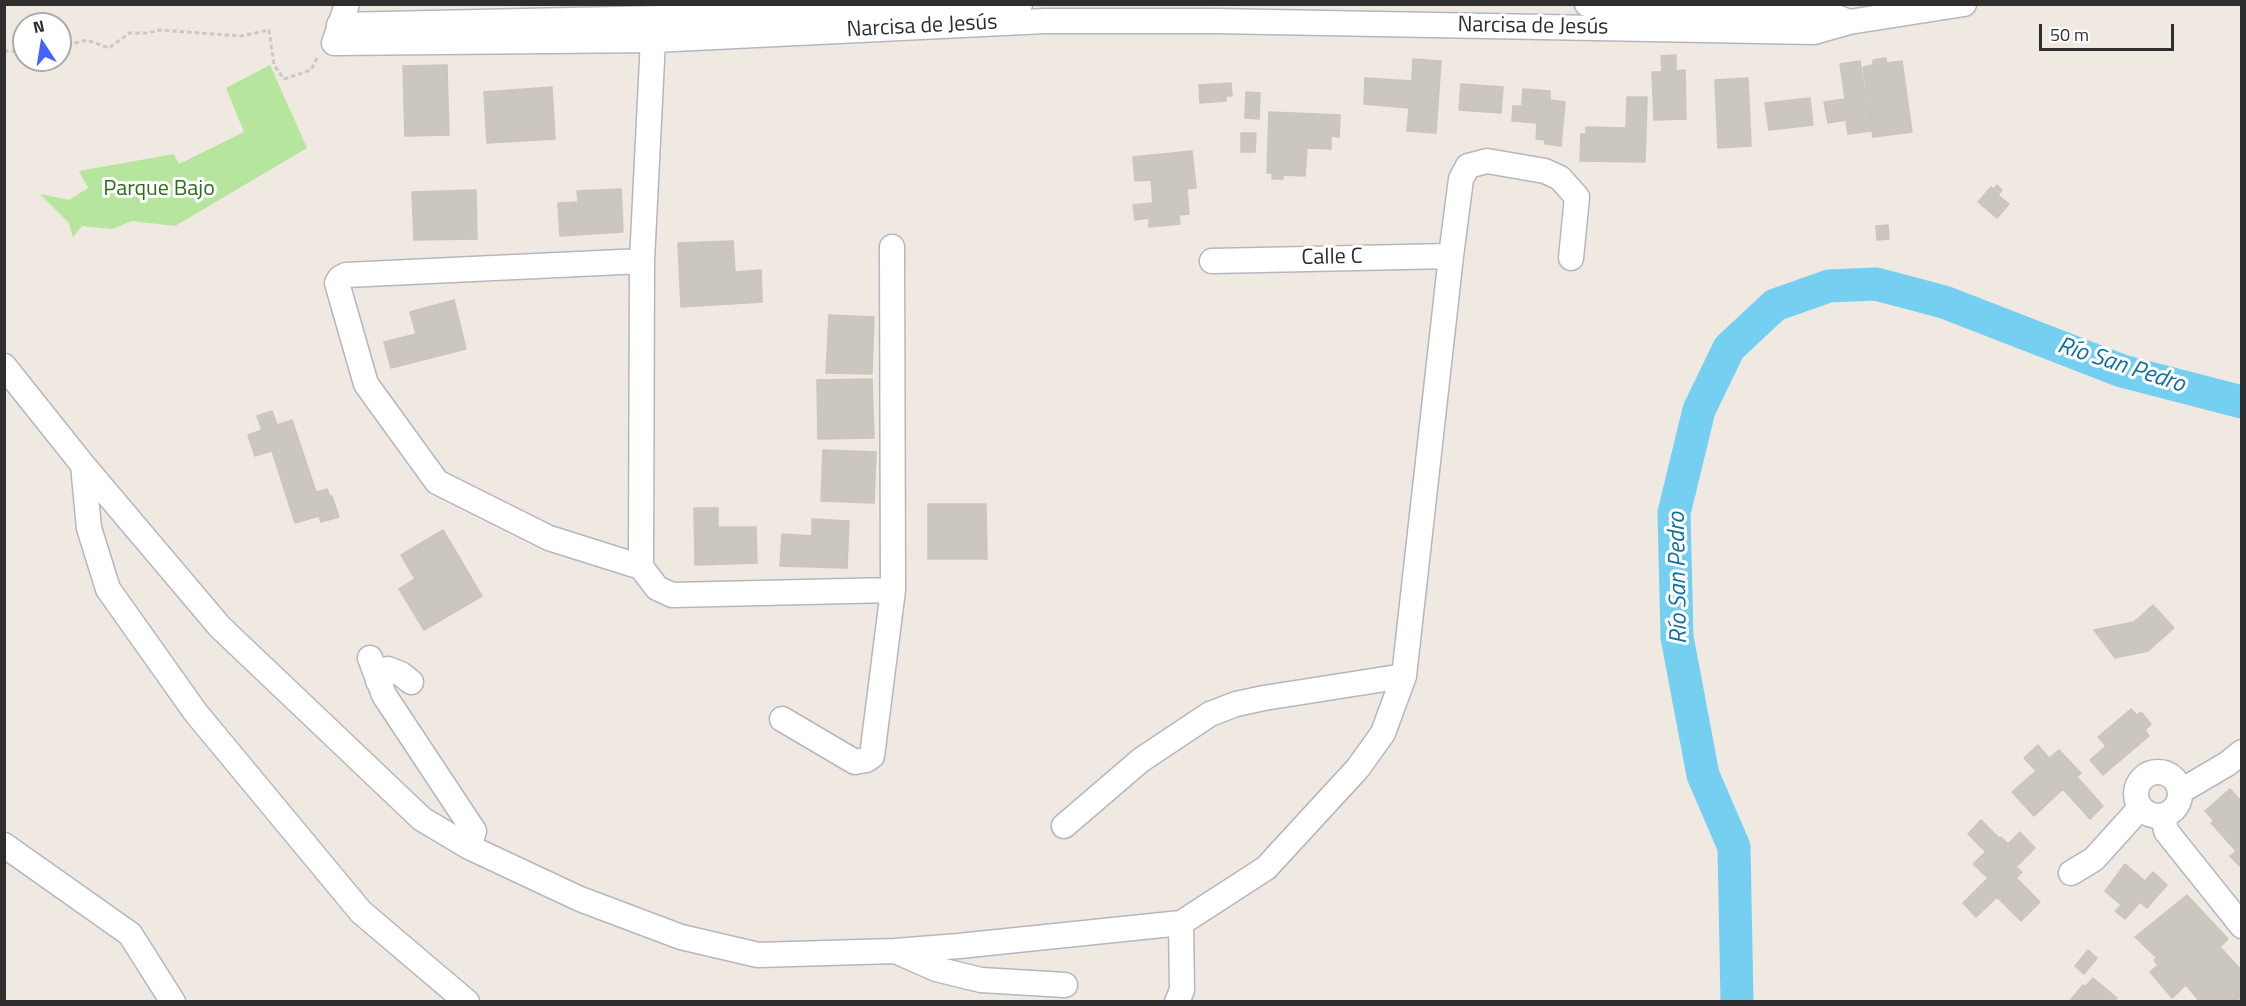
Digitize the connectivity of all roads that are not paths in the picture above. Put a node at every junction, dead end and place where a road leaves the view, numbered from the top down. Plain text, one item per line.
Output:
1 (1020, 4) edge
2 (1587, 4) edge
3 (1964, 4) edge
4 (988, 5) edge
5 (1046, 13) edge
6 (1217, 13) edge
7 (1848, 13) edge
8 (662, 21) edge
9 (340, 24) edge
10 (892, 247) dead end
11 (1451, 256) junction
12 (1570, 258) dead end
13 (642, 261) junction
14 (1212, 261) dead end
15 (4, 366) edge
16 (83, 465) junction
17 (641, 567) junction
18 (893, 590) junction
19 (370, 658) dead end
20 (1404, 676) junction
21 (378, 681) junction
22 (411, 682) dead end
23 (782, 719) dead end
24 (2241, 752) edge
25 (2181, 791) junction
26 (2152, 812) junction
27 (1064, 826) dead end
28 (4, 845) edge
29 (469, 847) junction
30 (2071, 873) dead end
31 (1181, 923) junction
32 (2241, 926) edge
33 (895, 951) junction
34 (1065, 985) dead end
35 (173, 1002) edge
36 (467, 1002) edge
37 (1177, 1002) edge

1 - 4 street, Narcisa de Jesús
2 - 7 street, Narcisa de Jesús
3 - 7 street
4 - 8 street, Narcisa de Jesús
5 - 6 street, Narcisa de Jesús
5 - 8 street, Narcisa de Jesús
6 - 7 street, Narcisa de Jesús
8 - 9 street
8 - 13 street
10 - 18 street
11 - 12 street
11 - 14 street, Calle C
11 - 20 street
13 - 17 street
13 - 17 street
15 - 16 street
16 - 29 street
16 - 36 street
17 - 18 street
18 - 23 street
19 - 21 street
20 - 27 street
20 - 31 street
21 - 22 street
21 - 29 street
24 - 25 street
25 - 26 street
25 - 26 street
26 - 30 street
26 - 32 street
28 - 35 street
29 - 33 street
31 - 33 street
31 - 37 street
33 - 34 street

